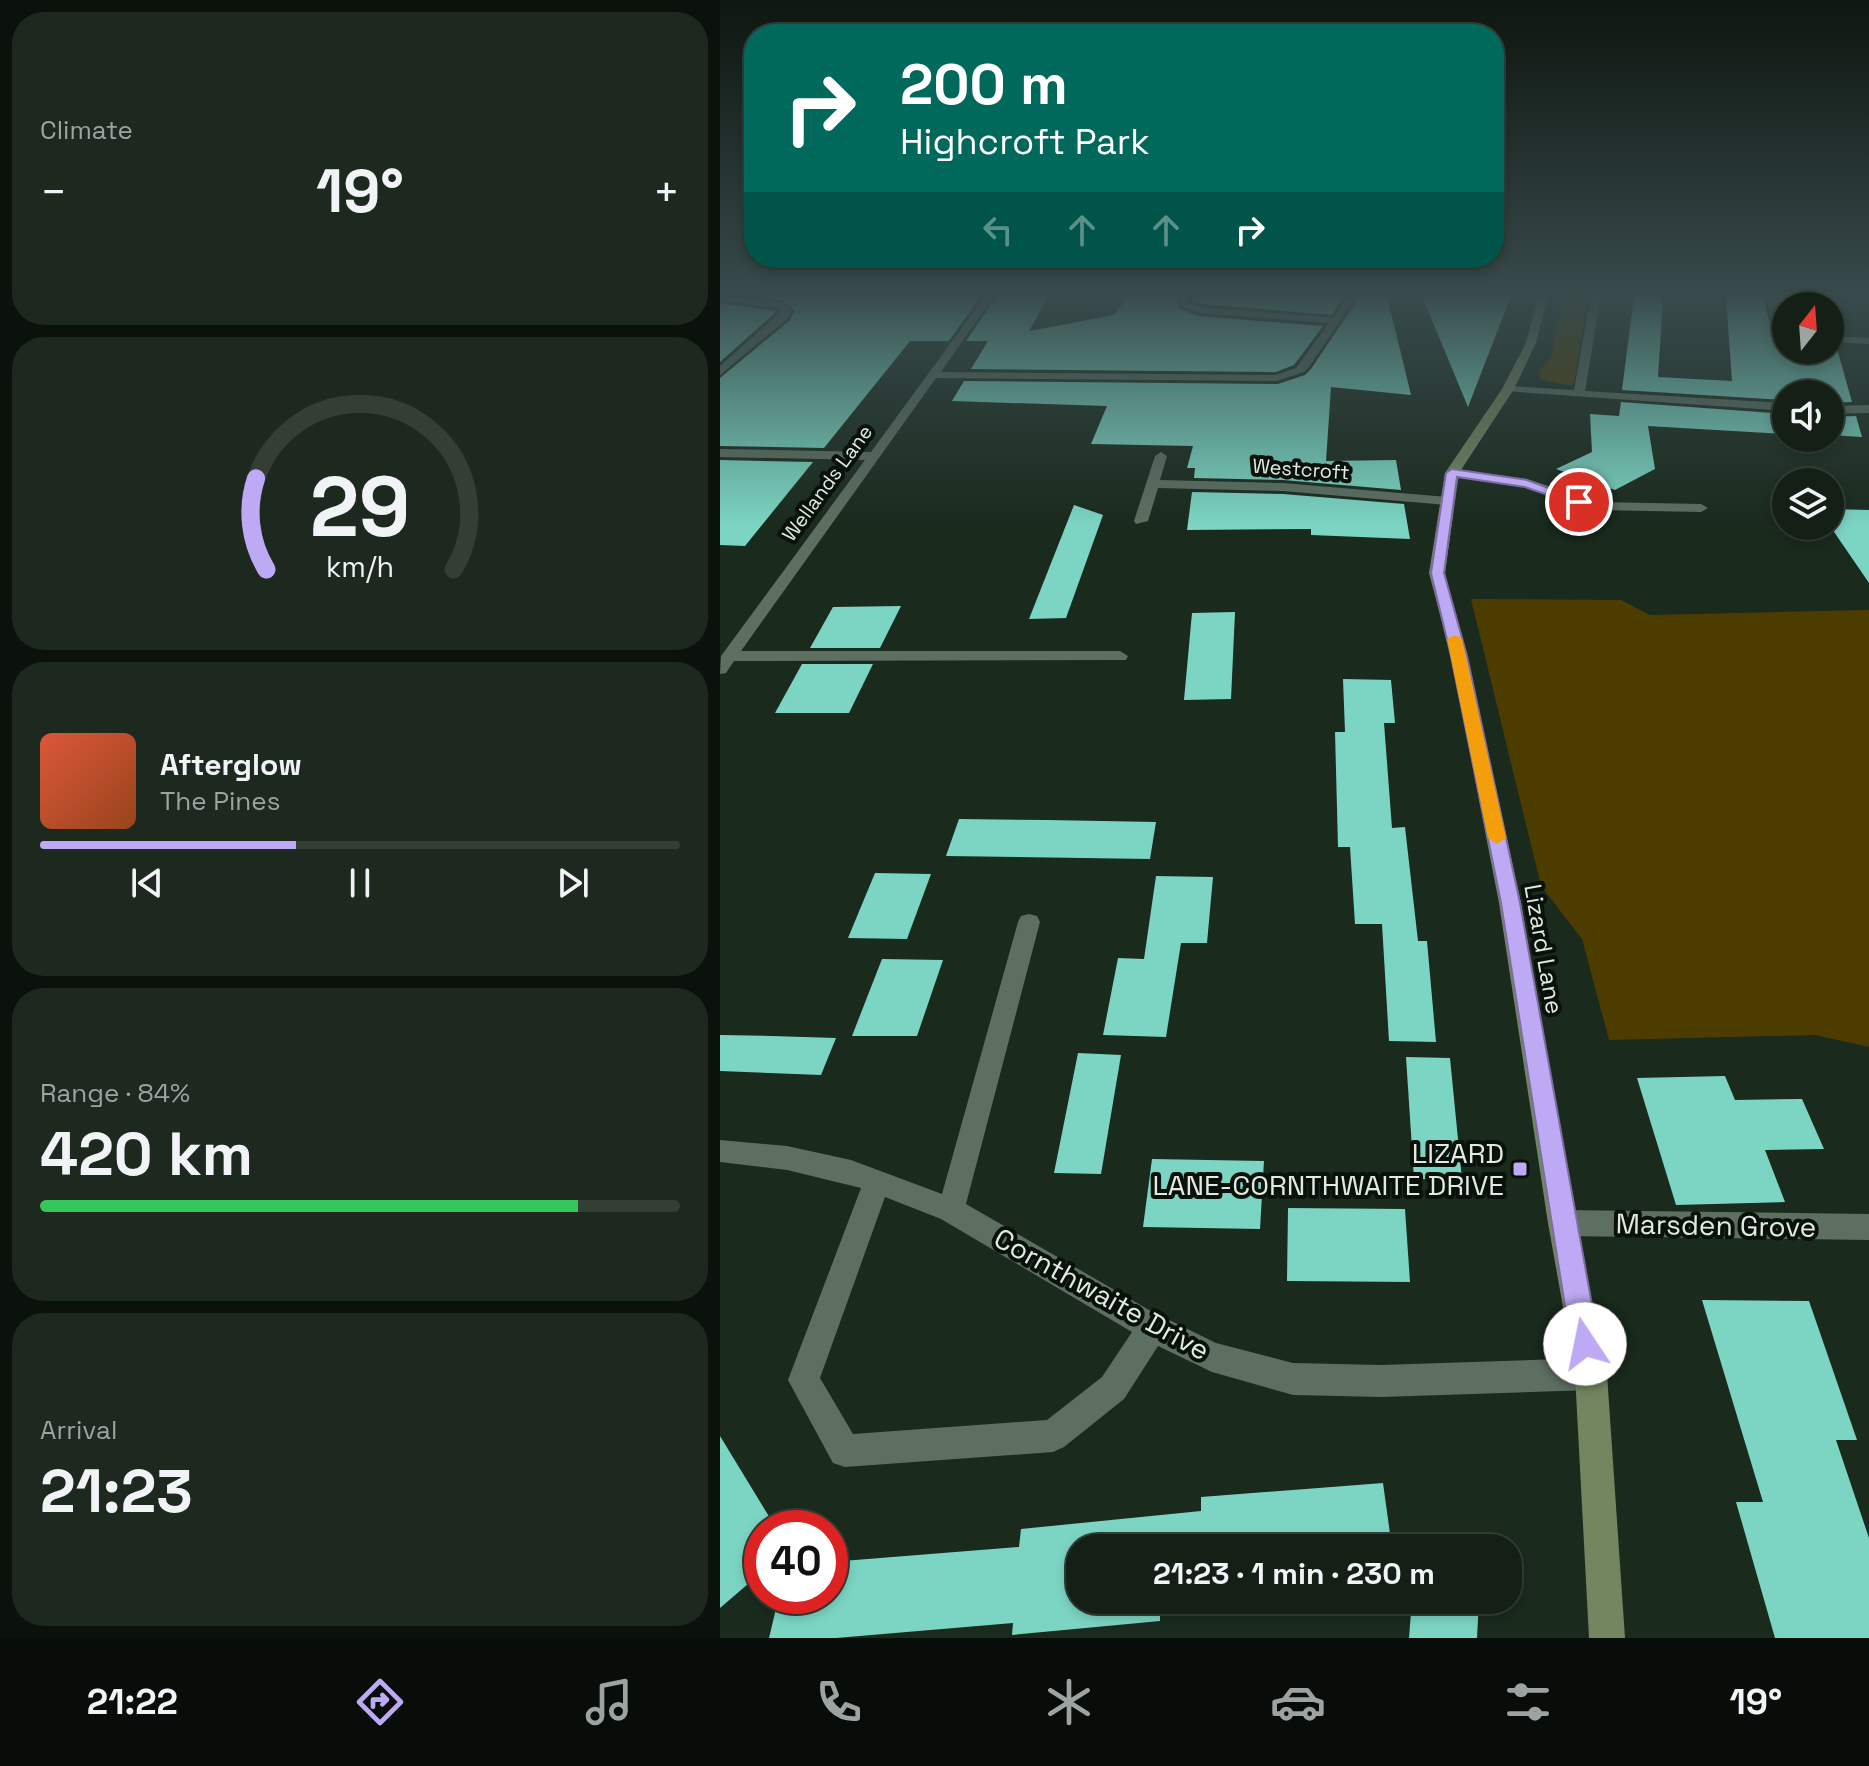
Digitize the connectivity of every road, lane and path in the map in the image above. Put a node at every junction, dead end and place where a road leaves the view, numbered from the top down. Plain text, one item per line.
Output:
1 (934, 372) edge
2 (1293, 372) edge
3 (1516, 372) edge
4 (1583, 372) edge
5 (932, 375) junction
6 (1508, 389) junction
7 (1579, 394) junction
8 (1772, 406) edge
9 (1869, 409) edge
10 (1844, 410) edge
11 (720, 453) edge
12 (874, 456) junction
13 (1161, 456) dead end
14 (1452, 473) junction
15 (1152, 484) junction
16 (1447, 501) junction
17 (1701, 508) dead end
18 (1141, 521) dead end
19 (1120, 656) dead end
20 (724, 663) edge
21 (1029, 922) dead end
22 (720, 1151) edge
23 (877, 1182) junction
24 (951, 1210) junction
25 (1562, 1223) junction
26 (1869, 1227) edge
27 (1153, 1327) junction
28 (1591, 1374) junction
29 (1607, 1638) edge

1 - 5 street, Wellands Lane
2 - 5 street
3 - 6 street, Lizard Lane
4 - 7 street
5 - 12 street, Wellands Lane
6 - 7 street
6 - 14 street, Lizard Lane
7 - 8 street
9 - 10 street
11 - 12 street
12 - 20 street, Wellands Lane
13 - 15 street
14 - 16 street, Lizard Lane
14 - 17 street
15 - 16 street, Westcroft
15 - 18 street
16 - 25 street, Lizard Lane
19 - 20 street, Wellands Lane
21 - 24 street
22 - 23 street, Cornthwaite Drive
23 - 24 street, Cornthwaite Drive
23 - 27 street
24 - 27 street, Cornthwaite Drive
25 - 26 street, Marsden Grove
25 - 28 street, Lizard Lane
27 - 28 street, Cornthwaite Drive
28 - 29 street, Lizard Lane

